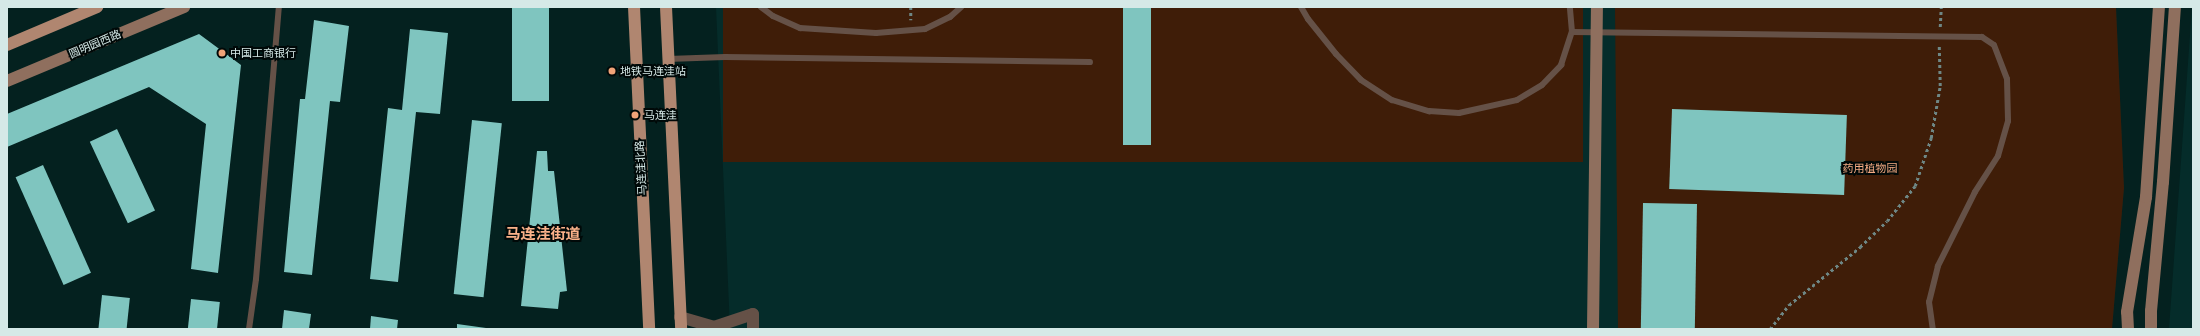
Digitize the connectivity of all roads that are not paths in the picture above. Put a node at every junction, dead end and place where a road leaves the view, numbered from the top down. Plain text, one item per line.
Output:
1 (97, 7) edge
2 (184, 7) edge
3 (279, 7) edge
4 (634, 7) edge
5 (666, 7) edge
6 (761, 7) edge
7 (961, 7) edge
8 (1301, 7) edge
9 (1570, 7) edge
10 (1597, 7) edge
11 (2159, 7) edge
12 (2175, 7) edge
13 (1572, 32) junction
14 (1596, 32) junction
15 (7, 45) edge
16 (668, 59) junction
17 (1090, 62) dead end
18 (7, 81) edge
19 (680, 317) junction
20 (249, 329) edge
21 (649, 329) edge
22 (681, 329) edge
23 (753, 329) edge
24 (1593, 329) edge
25 (1933, 329) edge
26 (2128, 329) edge
27 (2151, 329) edge

1 - 15 main road
2 - 18 street, 圆明园西路
3 - 20 lane
4 - 21 main road, 马连洼北路
5 - 16 main road
6 - 7 lane
8 - 13 lane
9 - 13 lane
10 - 14 street
11 - 26 street
12 - 27 street
13 - 14 lane
14 - 24 street
14 - 25 lane
16 - 17 lane
16 - 19 main road
19 - 22 main road
19 - 23 street

